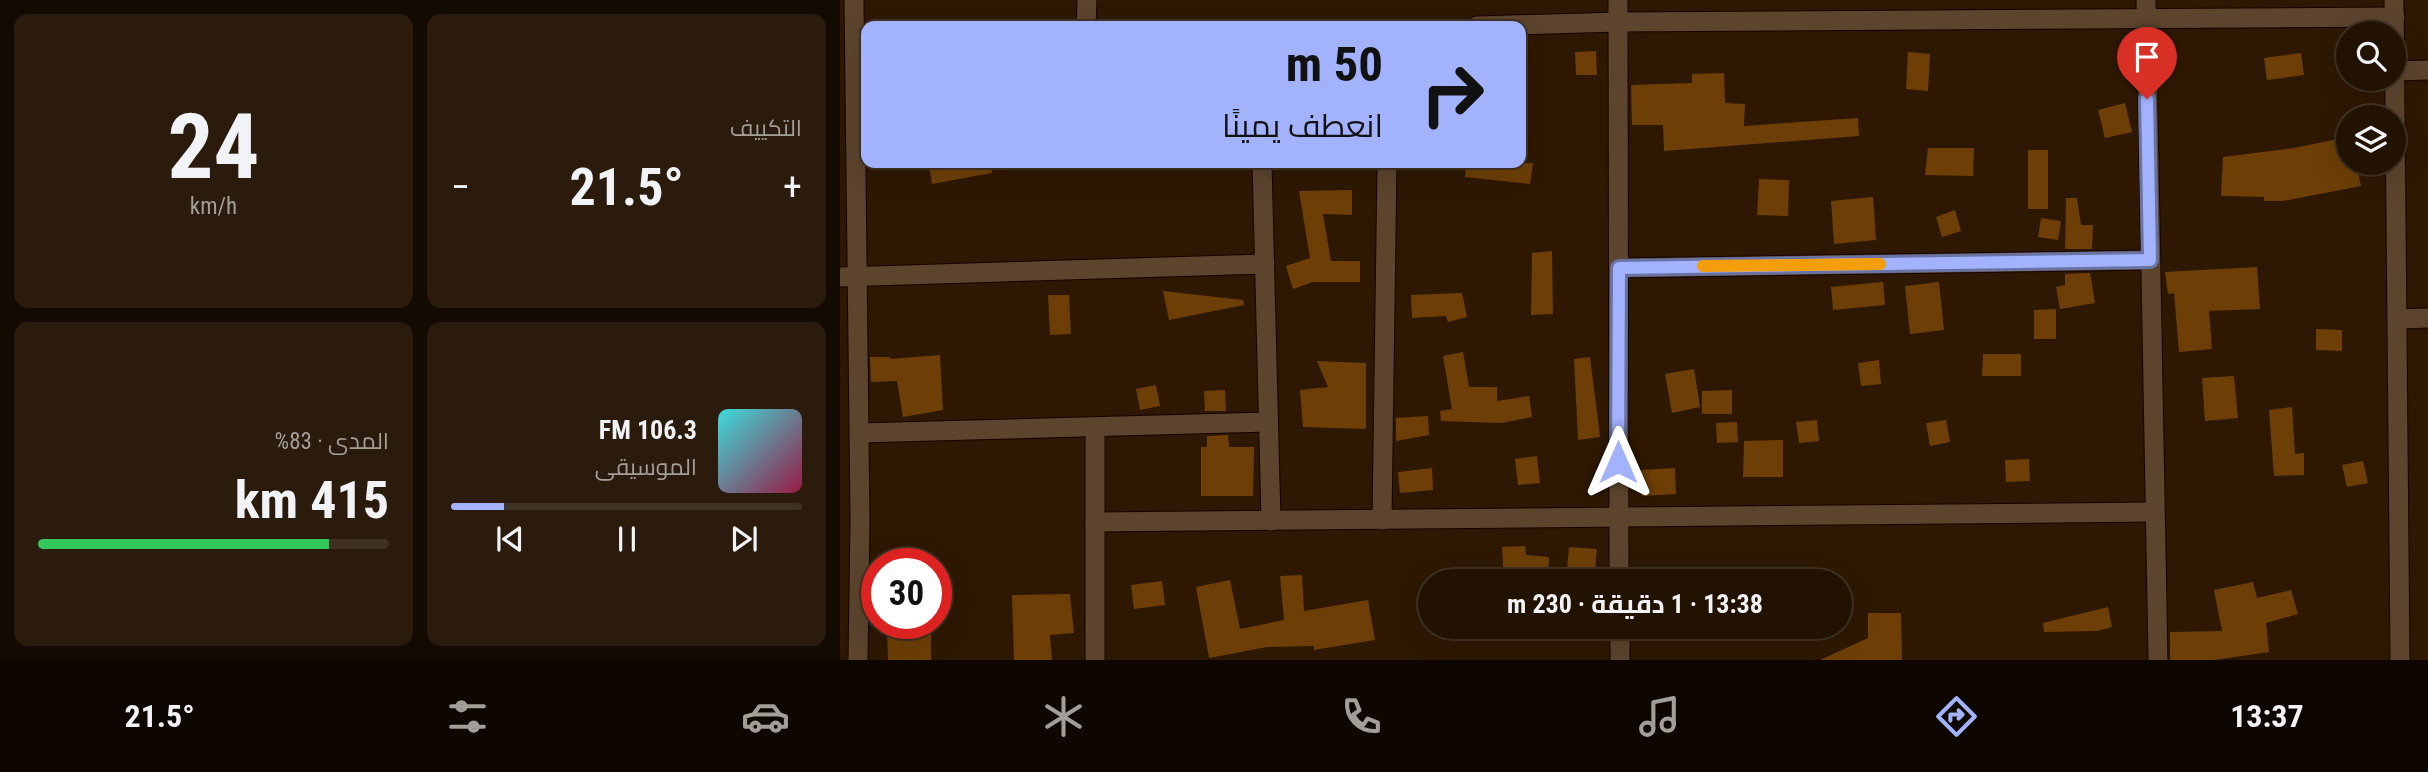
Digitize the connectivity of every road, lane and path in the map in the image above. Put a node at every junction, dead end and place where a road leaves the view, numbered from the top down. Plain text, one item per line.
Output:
1 (854, 0) edge
2 (1087, 0) edge
3 (1618, 0) edge
4 (2394, 9) edge
5 (2146, 10) edge
6 (1086, 21) edge
7 (1618, 22) junction
8 (1526, 25) edge
9 (854, 30) edge
10 (2428, 70) edge
11 (2406, 71) edge
12 (2395, 91) edge
13 (1262, 168) edge
14 (1387, 168) edge
15 (2150, 260) junction
16 (1265, 264) junction
17 (1619, 268) junction
18 (849, 276) edge
19 (2428, 318) edge
20 (2397, 319) junction
21 (1268, 422) junction
22 (1096, 427) junction
23 (859, 433) junction
24 (2154, 512) junction
25 (1618, 517) junction
26 (850, 520) edge
27 (1382, 520) junction
28 (1271, 521) junction
29 (1095, 522) junction
30 (1619, 569) edge
31 (1620, 639) edge
32 (858, 660) edge
33 (1095, 660) edge
34 (1620, 660) edge
35 (2158, 660) edge
36 (2400, 660) edge

1 - 9 street
2 - 6 street
3 - 7 street
4 - 5 street
5 - 7 street
5 - 15 street
7 - 8 street
7 - 17 street
9 - 18 street
10 - 11 street
12 - 20 street
13 - 16 street
14 - 27 street
15 - 17 street
15 - 24 street
16 - 18 street
16 - 21 street
17 - 25 street
18 - 23 street
19 - 20 street
20 - 36 street
21 - 22 street
21 - 28 street
22 - 23 street
22 - 29 street
23 - 26 street
24 - 25 street
24 - 35 street
25 - 27 street
25 - 30 street
26 - 32 street
27 - 28 street
28 - 29 street
29 - 33 street
31 - 34 street

